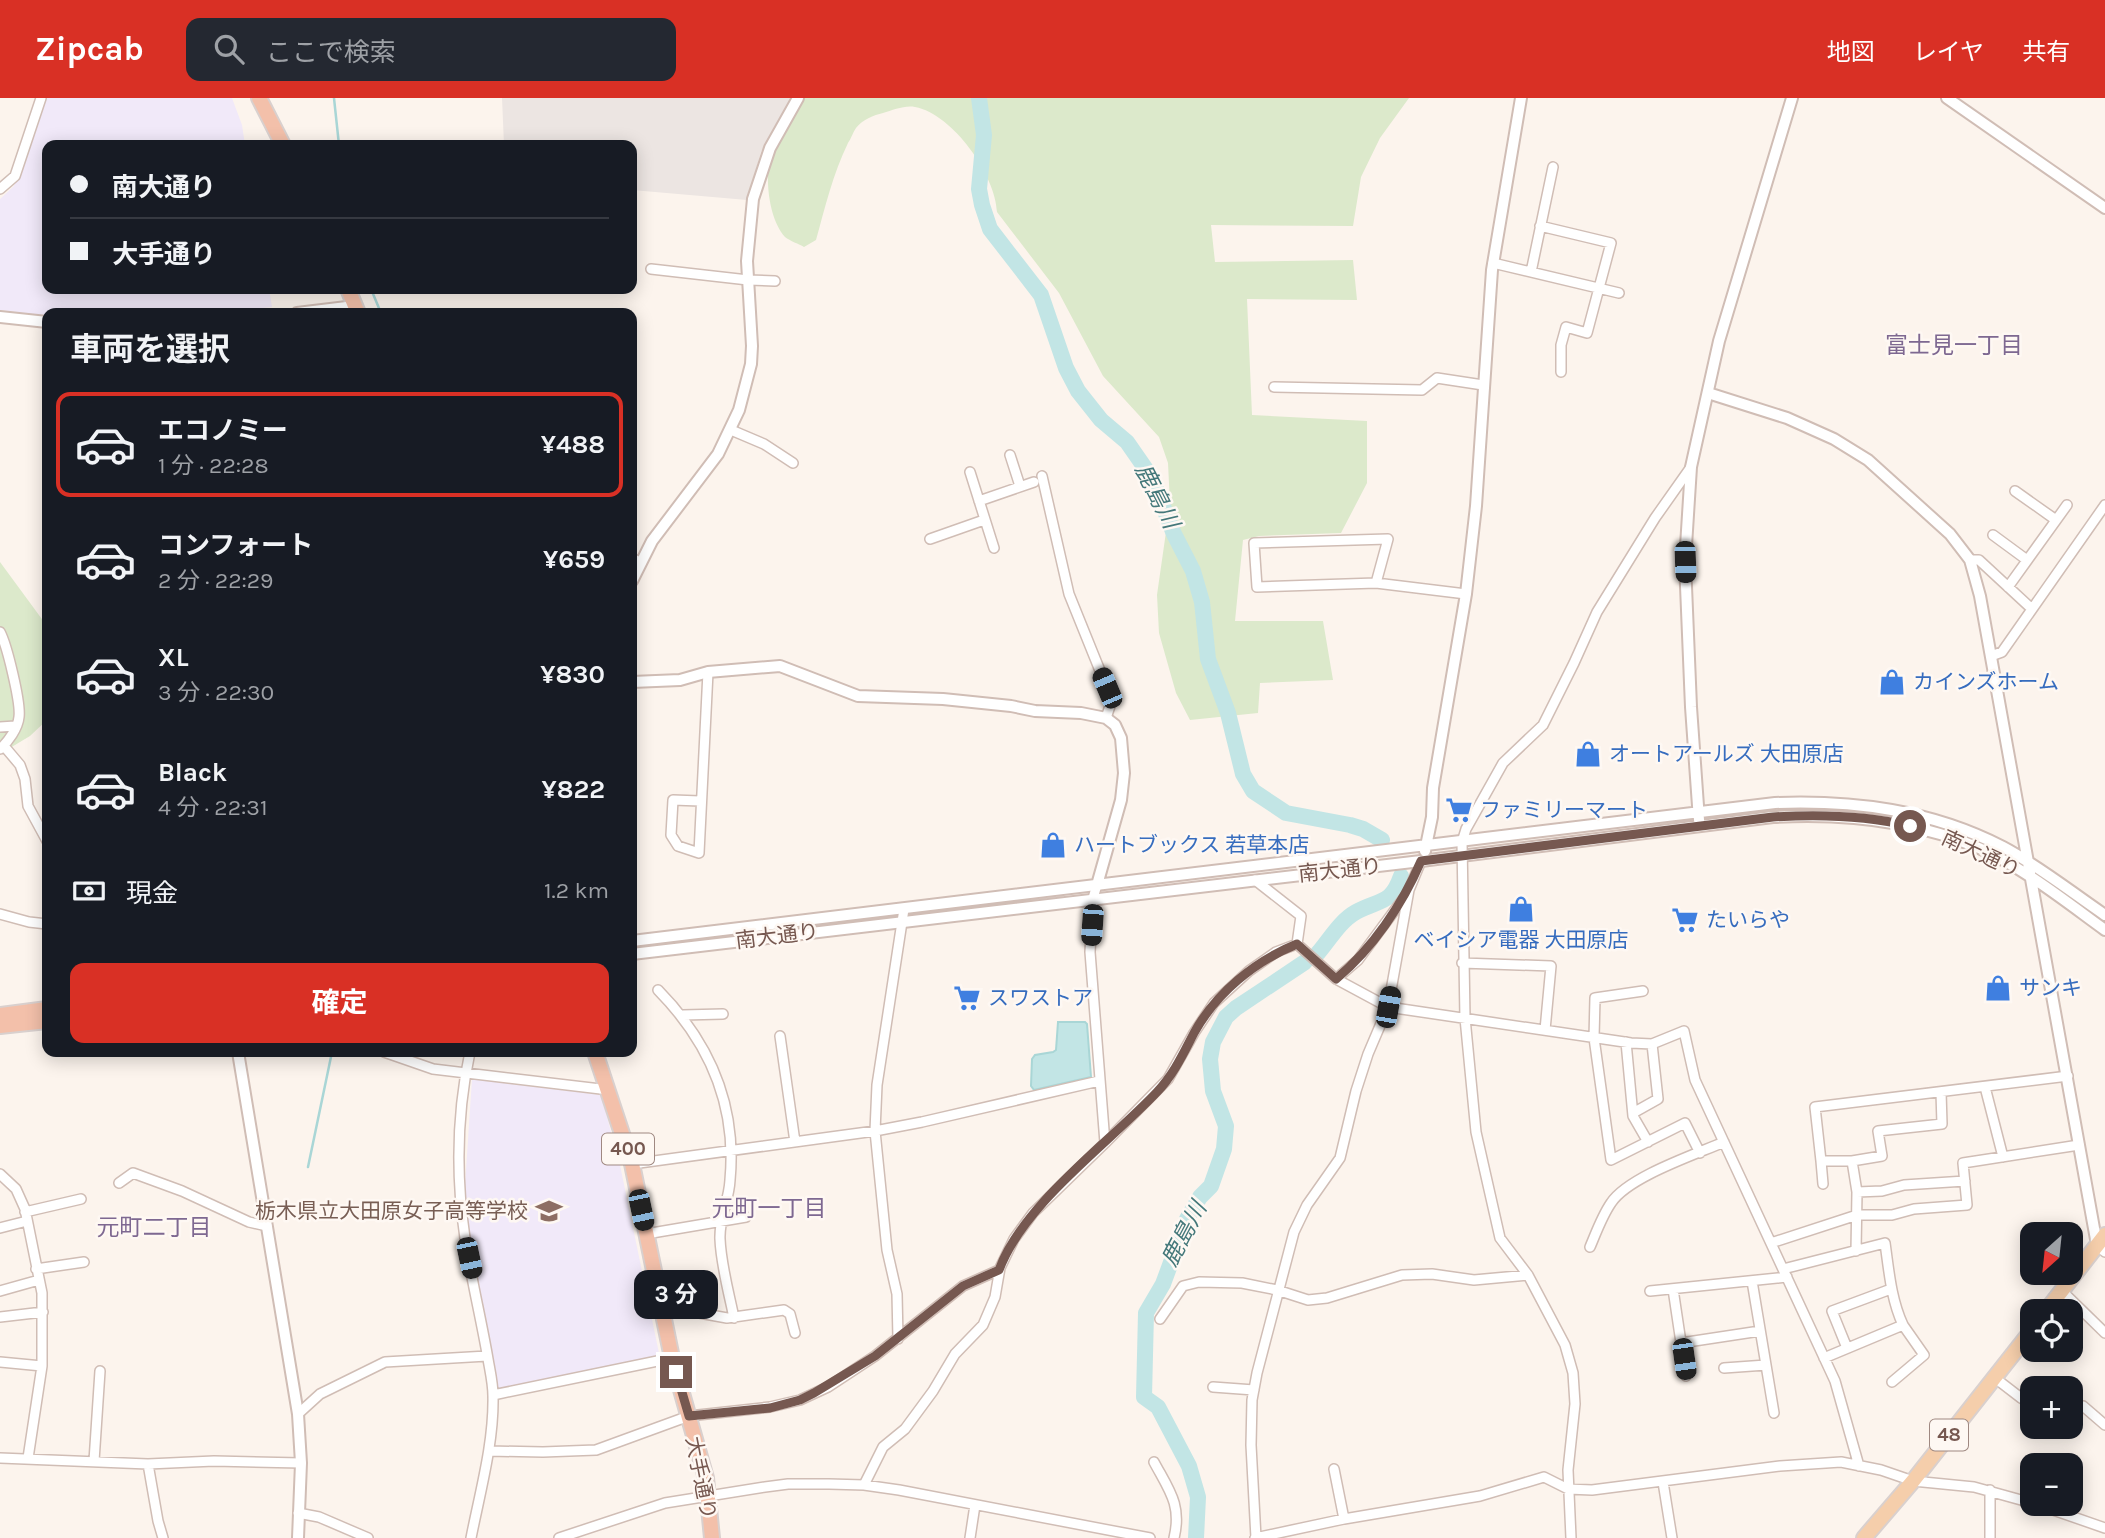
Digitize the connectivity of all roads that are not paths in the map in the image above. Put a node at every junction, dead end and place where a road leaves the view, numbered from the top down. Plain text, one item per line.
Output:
1 (41, 98) edge
2 (259, 98) edge
3 (798, 98) edge
4 (1521, 98) edge
5 (1792, 98) edge
6 (1947, 98) edge
7 (280, 140) edge
8 (1553, 167) dead end
9 (0, 189) edge
10 (2105, 208) edge
11 (1540, 226) junction
12 (1493, 263) junction
13 (651, 269) dead end
14 (1531, 272) junction
15 (748, 280) junction
16 (775, 281) dead end
17 (1600, 288) junction
18 (1619, 293) dead end
19 (0, 317) edge
20 (42, 321) edge
21 (1561, 372) dead end
22 (1483, 385) junction
23 (1274, 387) dead end
24 (1708, 393) junction
25 (731, 430) junction
26 (1010, 455) dead end
27 (793, 463) dead end
28 (1691, 467) junction
29 (970, 472) dead end
30 (1020, 486) junction
31 (2015, 491) dead end
32 (979, 501) junction
33 (2067, 505) dead end
34 (2105, 505) edge
35 (984, 520) junction
36 (2056, 520) junction
37 (1993, 535) dead end
38 (930, 539) dead end
39 (994, 548) dead end
40 (637, 559) edge
41 (1970, 560) junction
42 (2027, 560) junction
43 (1376, 583) junction
44 (2008, 587) junction
45 (1466, 594) junction
46 (2032, 609) junction
47 (0, 632) edge
48 (1991, 656) junction
49 (708, 672) junction
50 (637, 682) edge
51 (1106, 718) junction
52 (15, 726) junction
53 (0, 727) edge
54 (2, 747) edge
55 (701, 801) junction
56 (1699, 813) junction
57 (1699, 826) junction
58 (42, 832) edge
59 (1462, 842) junction
60 (1426, 846) junction
61 (1462, 856) junction
62 (1421, 861) junction
63 (2027, 861) junction
64 (2030, 877) junction
65 (1255, 880) junction
66 (1097, 885) junction
67 (1409, 890) junction
68 (1093, 898) junction
69 (904, 909) junction
70 (0, 914) edge
71 (2105, 915) edge
72 (903, 921) junction
73 (42, 923) edge
74 (2105, 930) edge
75 (637, 940) edge
76 (1297, 944) junction
77 (637, 953) edge
78 (1462, 963) junction
79 (1336, 979) junction
80 (658, 990) dead end
81 (1643, 990) dead end
82 (1388, 1007) junction
83 (42, 1010) edge
84 (723, 1014) dead end
85 (0, 1015) edge
86 (683, 1015) junction
87 (1465, 1018) junction
88 (42, 1022) edge
89 (0, 1026) edge
90 (1545, 1030) junction
91 (780, 1035) dead end
92 (1594, 1038) junction
93 (1626, 1042) junction
94 (1652, 1044) junction
95 (241, 1057) edge
96 (398, 1057) edge
97 (469, 1057) edge
98 (597, 1057) edge
99 (466, 1074) junction
100 (2068, 1076) junction
101 (1099, 1081) junction
102 (1985, 1087) junction
103 (609, 1090) junction
104 (1941, 1092) junction
105 (1633, 1113) junction
106 (874, 1131) junction
107 (795, 1142) junction
108 (1647, 1142) junction
109 (1724, 1142) junction
110 (1105, 1143) junction
111 (2079, 1145) junction
112 (732, 1150) junction
113 (1700, 1153) junction
114 (2003, 1157) junction
115 (1852, 1160) junction
116 (1821, 1161) junction
117 (632, 1164) junction
118 (0, 1174) edge
119 (1965, 1181) junction
120 (119, 1183) dead end
121 (1823, 1184) dead end
122 (1857, 1192) junction
123 (81, 1199) dead end
124 (1857, 1215) junction
125 (26, 1217) junction
126 (746, 1217) dead end
127 (721, 1222) junction
128 (267, 1226) junction
129 (0, 1228) edge
130 (646, 1234) junction
131 (1771, 1243) junction
132 (2102, 1244) edge
133 (1590, 1247) dead end
134 (1856, 1251) junction
135 (85, 1262) dead end
136 (36, 1269) junction
137 (999, 1270) junction
138 (1785, 1273) junction
139 (1528, 1275) junction
140 (39, 1280) junction
141 (1752, 1281) junction
142 (1673, 1289) junction
143 (1891, 1289) junction
144 (1277, 1290) junction
145 (0, 1291) edge
146 (1650, 1291) dead end
147 (2062, 1291) junction
148 (2056, 1299) edge
149 (661, 1306) junction
150 (43, 1312) junction
151 (0, 1317) edge
152 (734, 1318) junction
153 (1160, 1319) dead end
154 (1903, 1325) junction
155 (1760, 1331) junction
156 (795, 1333) dead end
157 (2105, 1333) edge
158 (898, 1339) junction
159 (1681, 1343) junction
160 (2020, 1344) edge
161 (1847, 1348) junction
162 (487, 1356) junction
163 (672, 1358) junction
164 (1824, 1358) junction
165 (0, 1362) edge
166 (1766, 1365) junction
167 (42, 1366) junction
168 (1724, 1368) dead end
169 (100, 1371) dead end
170 (1686, 1376) dead end
171 (1994, 1378) junction
172 (1892, 1382) dead end
173 (1213, 1387) dead end
174 (1254, 1390) junction
175 (494, 1395) junction
176 (2020, 1397) edge
177 (2083, 1406) edge
178 (1774, 1413) dead end
179 (298, 1414) junction
180 (689, 1416) junction
181 (2105, 1425) edge
182 (489, 1451) junction
183 (0, 1458) edge
184 (29, 1458) junction
185 (94, 1461) junction
186 (301, 1462) junction
187 (1154, 1462) dead end
188 (148, 1464) junction
189 (1859, 1466) junction
190 (1334, 1469) dead end
191 (1913, 1481) junction
192 (1663, 1482) junction
193 (864, 1485) junction
194 (1568, 1489) junction
195 (1990, 1490) junction
196 (709, 1497) junction
197 (2020, 1499) edge
198 (975, 1505) junction
199 (298, 1513) junction
200 (2070, 1516) edge
201 (1344, 1518) junction
202 (2105, 1528) edge
203 (1130, 1536) edge
204 (163, 1538) edge
205 (298, 1538) edge
206 (368, 1538) edge
207 (471, 1538) edge
208 (559, 1538) edge
209 (712, 1538) edge
210 (970, 1538) edge
211 (1150, 1538) edge
212 (1174, 1538) edge
213 (1256, 1538) edge
214 (1571, 1538) edge
215 (1672, 1538) edge
216 (1864, 1538) edge
217 (1990, 1538) edge

1 - 9 street
2 - 7 highway
3 - 15 street
4 - 12 street
5 - 24 street
6 - 10 street
8 - 11 street
11 - 14 street
11 - 17 street
12 - 14 street
12 - 22 street
13 - 15 street
14 - 17 street
15 - 16 street
15 - 25 street
17 - 18 street
17 - 21 street
19 - 20 street
22 - 23 street
22 - 45 street
24 - 28 street
24 - 41 street
25 - 27 street
25 - 40 street
26 - 30 street
28 - 56 street
28 - 59 street
29 - 32 street
30 - 32 street
30 - 51 street
31 - 36 street
32 - 35 street
33 - 36 street
34 - 46 street
35 - 38 street
35 - 39 street
36 - 42 street
37 - 42 street
41 - 44 street
41 - 48 street
42 - 44 street
43 - 43 street
43 - 45 street
44 - 46 street
45 - 60 street
46 - 48 street
47 - 52 street
48 - 63 street
49 - 50 street
49 - 51 street
49 - 55 street
51 - 66 street
52 - 53 street
52 - 54 street
54 - 58 street
55 - 55 street
56 - 57 street
56 - 59 street, 南大通り
56 - 63 street, 南大通り
57 - 61 street, 南大通り
57 - 64 street, 南大通り
59 - 60 street, 南大通り
59 - 61 street
60 - 62 street
60 - 66 street, 南大通り
61 - 62 street, 南大通り
61 - 78 street
62 - 65 street, 南大通り
62 - 67 street
63 - 64 street
63 - 71 street, 南大通り
64 - 74 street, 南大通り
64 - 100 street
65 - 68 street, 南大通り
65 - 76 street
66 - 68 street
66 - 69 street, 南大通り
67 - 79 street
67 - 82 street
68 - 72 street, 南大通り
68 - 101 street
69 - 72 street
69 - 75 street, 南大通り
70 - 73 street
72 - 77 street, 南大通り
72 - 106 street
76 - 79 street
76 - 110 street
78 - 87 street
78 - 90 street
79 - 82 street
80 - 86 street
81 - 92 street
82 - 87 street
82 - 144 street
83 - 85 highway
84 - 86 street
86 - 112 street
87 - 90 street
87 - 139 street
88 - 89 highway
90 - 92 street
91 - 107 street
92 - 93 street
92 - 108 street
93 - 94 street
93 - 105 street
94 - 105 street
94 - 109 street
95 - 128 street
96 - 99 street
97 - 99 street
98 - 103 highway, 大手通り / 400
99 - 103 street
99 - 162 street
100 - 102 street
100 - 111 street
101 - 106 street
101 - 110 street
102 - 104 street
102 - 114 street
103 - 117 highway, 大手通り / 400
104 - 115 street
104 - 116 street
105 - 108 street
106 - 107 street
106 - 158 street
107 - 112 street
108 - 113 street
109 - 113 street
109 - 131 street
110 - 137 street
111 - 114 street
111 - 132 street
112 - 117 street
112 - 127 street
113 - 133 street
114 - 119 street
115 - 116 street
115 - 122 street
116 - 121 street
117 - 130 highway, 大手通り / 400
118 - 125 street
119 - 122 street
119 - 124 street
120 - 128 street
122 - 124 street
123 - 125 street
124 - 131 street
124 - 134 street
125 - 129 street
125 - 136 street
126 - 127 street
127 - 130 street
127 - 152 street
128 - 179 street
130 - 149 highway, 大手通り / 400
131 - 138 street
132 - 147 main road
134 - 138 street
134 - 143 street
135 - 136 street
136 - 140 street
137 - 158 street
137 - 193 street
138 - 141 street
138 - 164 street
139 - 144 street
139 - 194 street
140 - 145 street
140 - 150 street
141 - 142 street
141 - 155 street
142 - 146 street
142 - 159 street
143 - 154 street
143 - 161 street
144 - 153 street
144 - 174 street
147 - 148 main road
147 - 157 street
149 - 152 street
149 - 163 highway, 大手通り / 400
150 - 151 street
150 - 167 street
152 - 156 street
154 - 161 street
154 - 172 street
155 - 159 street
155 - 166 street
158 - 180 street
159 - 170 street
160 - 171 main road, 48
161 - 164 street
162 - 175 street
162 - 179 street
163 - 175 street
163 - 180 highway, 大手通り / 400
164 - 189 street
165 - 167 street
166 - 168 street
166 - 178 street
167 - 184 street
169 - 185 street
171 - 176 street
171 - 191 main road, 48
173 - 174 street
174 - 213 street
175 - 182 street
177 - 181 street
179 - 186 street
180 - 182 street
180 - 196 highway, 大手通り / 400
182 - 207 street
183 - 184 street
184 - 185 street
185 - 188 street
186 - 188 street
186 - 199 street
187 - 212 street
188 - 204 street
189 - 191 street
189 - 192 street
190 - 201 street
191 - 195 street
191 - 216 main road, 48
192 - 194 street
192 - 215 street
193 - 196 street
193 - 198 street
194 - 201 street
194 - 214 street
195 - 197 street
195 - 217 street
196 - 208 street
196 - 209 highway, 大手通り / 400
198 - 203 street
198 - 210 street
199 - 205 street
199 - 206 street
200 - 202 street
201 - 213 street
203 - 211 street

